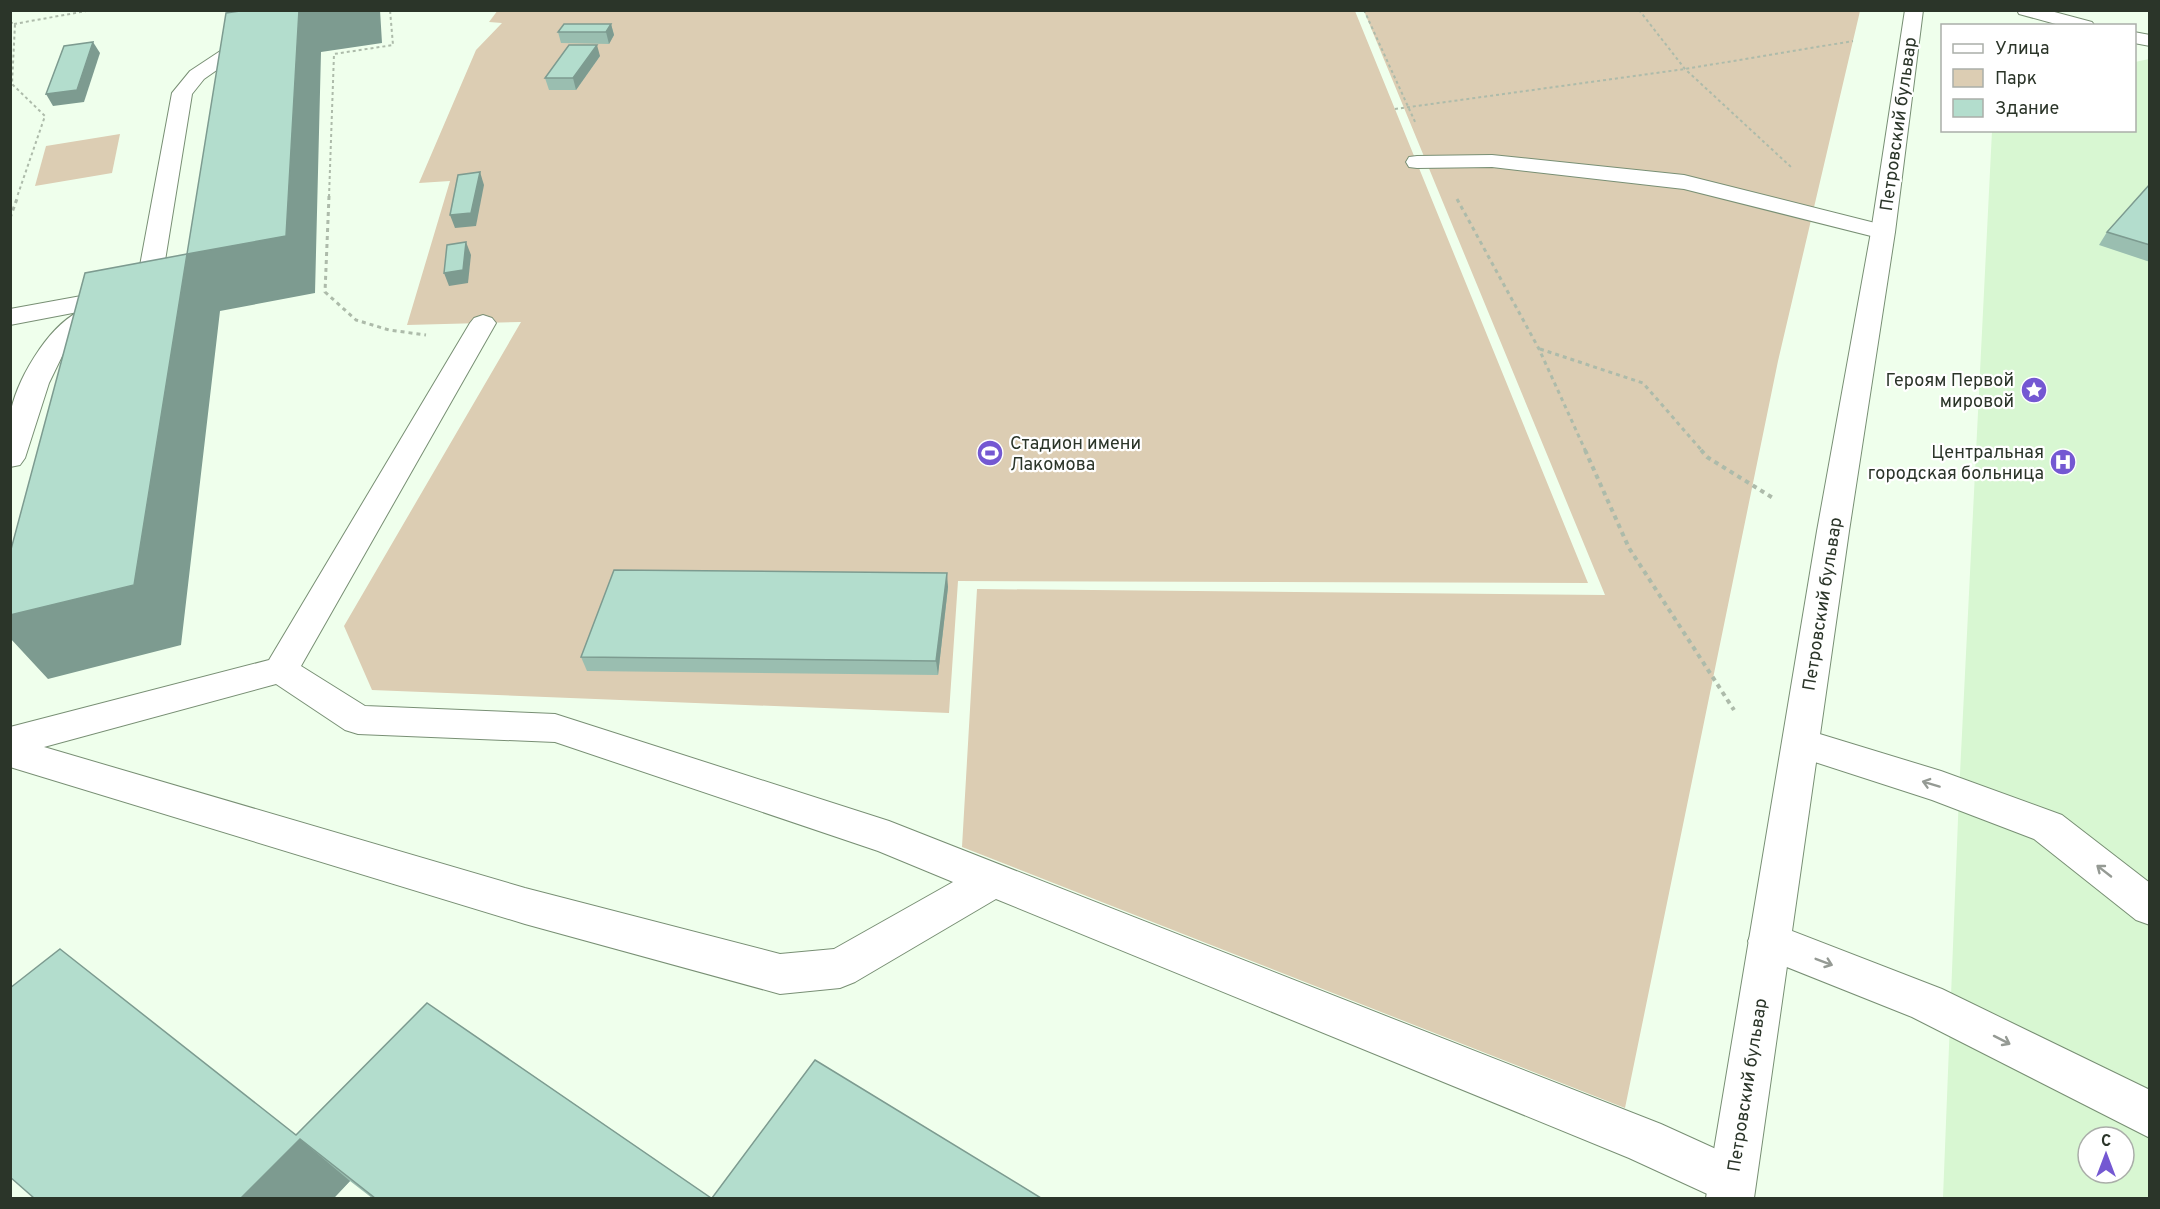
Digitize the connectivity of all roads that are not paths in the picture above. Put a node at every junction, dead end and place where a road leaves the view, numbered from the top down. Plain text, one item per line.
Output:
1 (256, 10) edge
2 (1914, 10) edge
3 (2025, 10) edge
4 (2078, 24) edge
5 (1427, 162) road end
6 (1883, 232) junction
7 (131, 295) junction
8 (10, 317) edge
9 (480, 329) road end
10 (10, 458) edge
11 (280, 670) junction
12 (10, 742) edge
13 (1800, 743) junction
14 (10, 752) edge
15 (993, 880) junction
16 (2150, 907) edge
17 (1769, 941) junction
18 (2150, 1115) edge
19 (1731, 1190) edge

1 - 7 street
2 - 6 street, Петровский бульвар
3 - 4 street
5 - 6 street
6 - 13 street, Петровский бульвар
7 - 8 street
7 - 10 street
9 - 11 street
11 - 12 street
11 - 15 street
16 -> 13 street
13 - 17 street, Петровский бульвар
14 - 15 street
15 - 19 street
17 -> 18 street
17 - 19 street, Петровский бульвар

